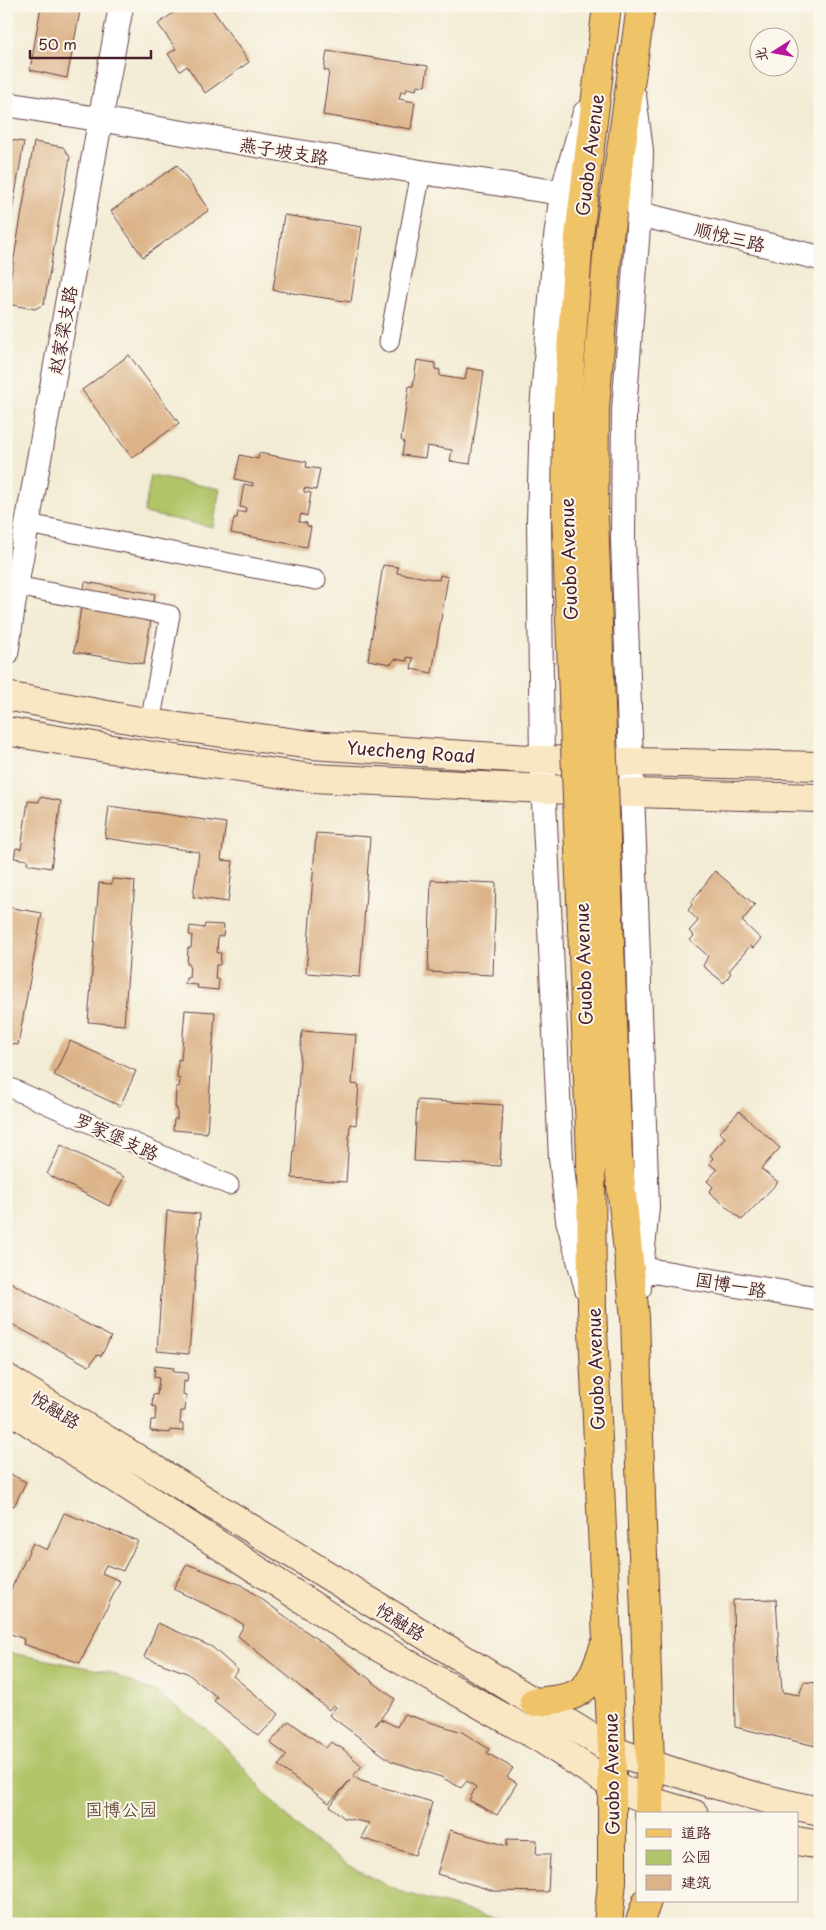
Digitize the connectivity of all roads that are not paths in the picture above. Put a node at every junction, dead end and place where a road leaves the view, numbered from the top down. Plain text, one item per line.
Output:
1 (121, 6) edge
2 (608, 6) edge
3 (641, 6) edge
4 (600, 63) junction
5 (632, 73) junction
6 (6, 104) edge
7 (100, 121) junction
8 (421, 172) junction
9 (562, 194) junction
10 (639, 214) junction
11 (820, 258) edge
12 (389, 342) dead end
13 (28, 524) junction
14 (316, 580) dead end
15 (16, 586) junction
16 (6, 654) edge
17 (6, 696) edge
18 (150, 723) junction
19 (6, 731) edge
20 (542, 760) junction
21 (632, 762) junction
22 (820, 766) edge
23 (544, 789) junction
24 (633, 793) junction
25 (820, 798) edge
26 (6, 1086) edge
27 (229, 1185) dead end
28 (641, 1269) junction
29 (820, 1299) edge
30 (592, 1309) junction
31 (635, 1317) junction
32 (6, 1378) edge
33 (6, 1407) edge
34 (607, 1641) junction
35 (534, 1702) junction
36 (612, 1750) junction
37 (650, 1764) junction
38 (612, 1785) junction
39 (650, 1807) edge
40 (820, 1811) edge
41 (681, 1812) edge
42 (798, 1841) edge
43 (820, 1845) edge
44 (641, 1902) edge
45 (648, 1902) edge
46 (608, 1924) edge
47 (639, 1924) edge

1 - 7 street, 赵家梁支路
2 - 4 main road, Guobo Avenue
3 - 5 main road, Guobo Avenue
4 - 9 street
4 - 30 main road, Guobo Avenue, bridge
5 - 10 street
5 - 31 main road, Guobo Avenue, bridge
6 - 7 street, 燕子坡支路
7 - 8 street, 燕子坡支路
7 - 13 street, 赵家梁支路
8 - 9 street, 燕子坡支路
8 - 12 street
9 - 20 street
10 - 11 street, 顺悦三路
10 - 21 street
13 - 14 street
13 - 15 street, 赵家梁支路
15 - 16 street, 赵家梁支路
15 - 18 street
17 - 18 main road, Yuecheng Road
18 - 20 main road, Yuecheng Road
19 - 23 main road, Yuecheng Road
20 - 21 main road, Yuecheng Road
20 - 23 street
21 - 22 main road, Yuecheng Road
21 - 24 street
23 - 24 main road, Yuecheng Road
23 - 30 street
24 - 25 main road, Yuecheng Road
24 - 28 street
26 - 27 street, 罗家堡支路
28 - 29 street, 国博一路
28 - 31 street
30 - 34 main road, Guobo Avenue
31 - 37 main road, Guobo Avenue
32 - 35 main road, 悦融路
33 - 38 main road, 悦融路
34 - 35 main road
34 - 36 main road, Guobo Avenue
35 - 36 main road, 悦融路
36 - 37 main road, 悦融路
36 - 38 main road, Guobo Avenue
37 - 39 main road, Guobo Avenue
37 - 40 main road, 悦融路
38 - 39 main road, 悦融路
38 - 46 main road, Guobo Avenue
39 - 41 main road, 悦融路
42 - 43 main road
44 - 47 main road
45 - 47 main road

